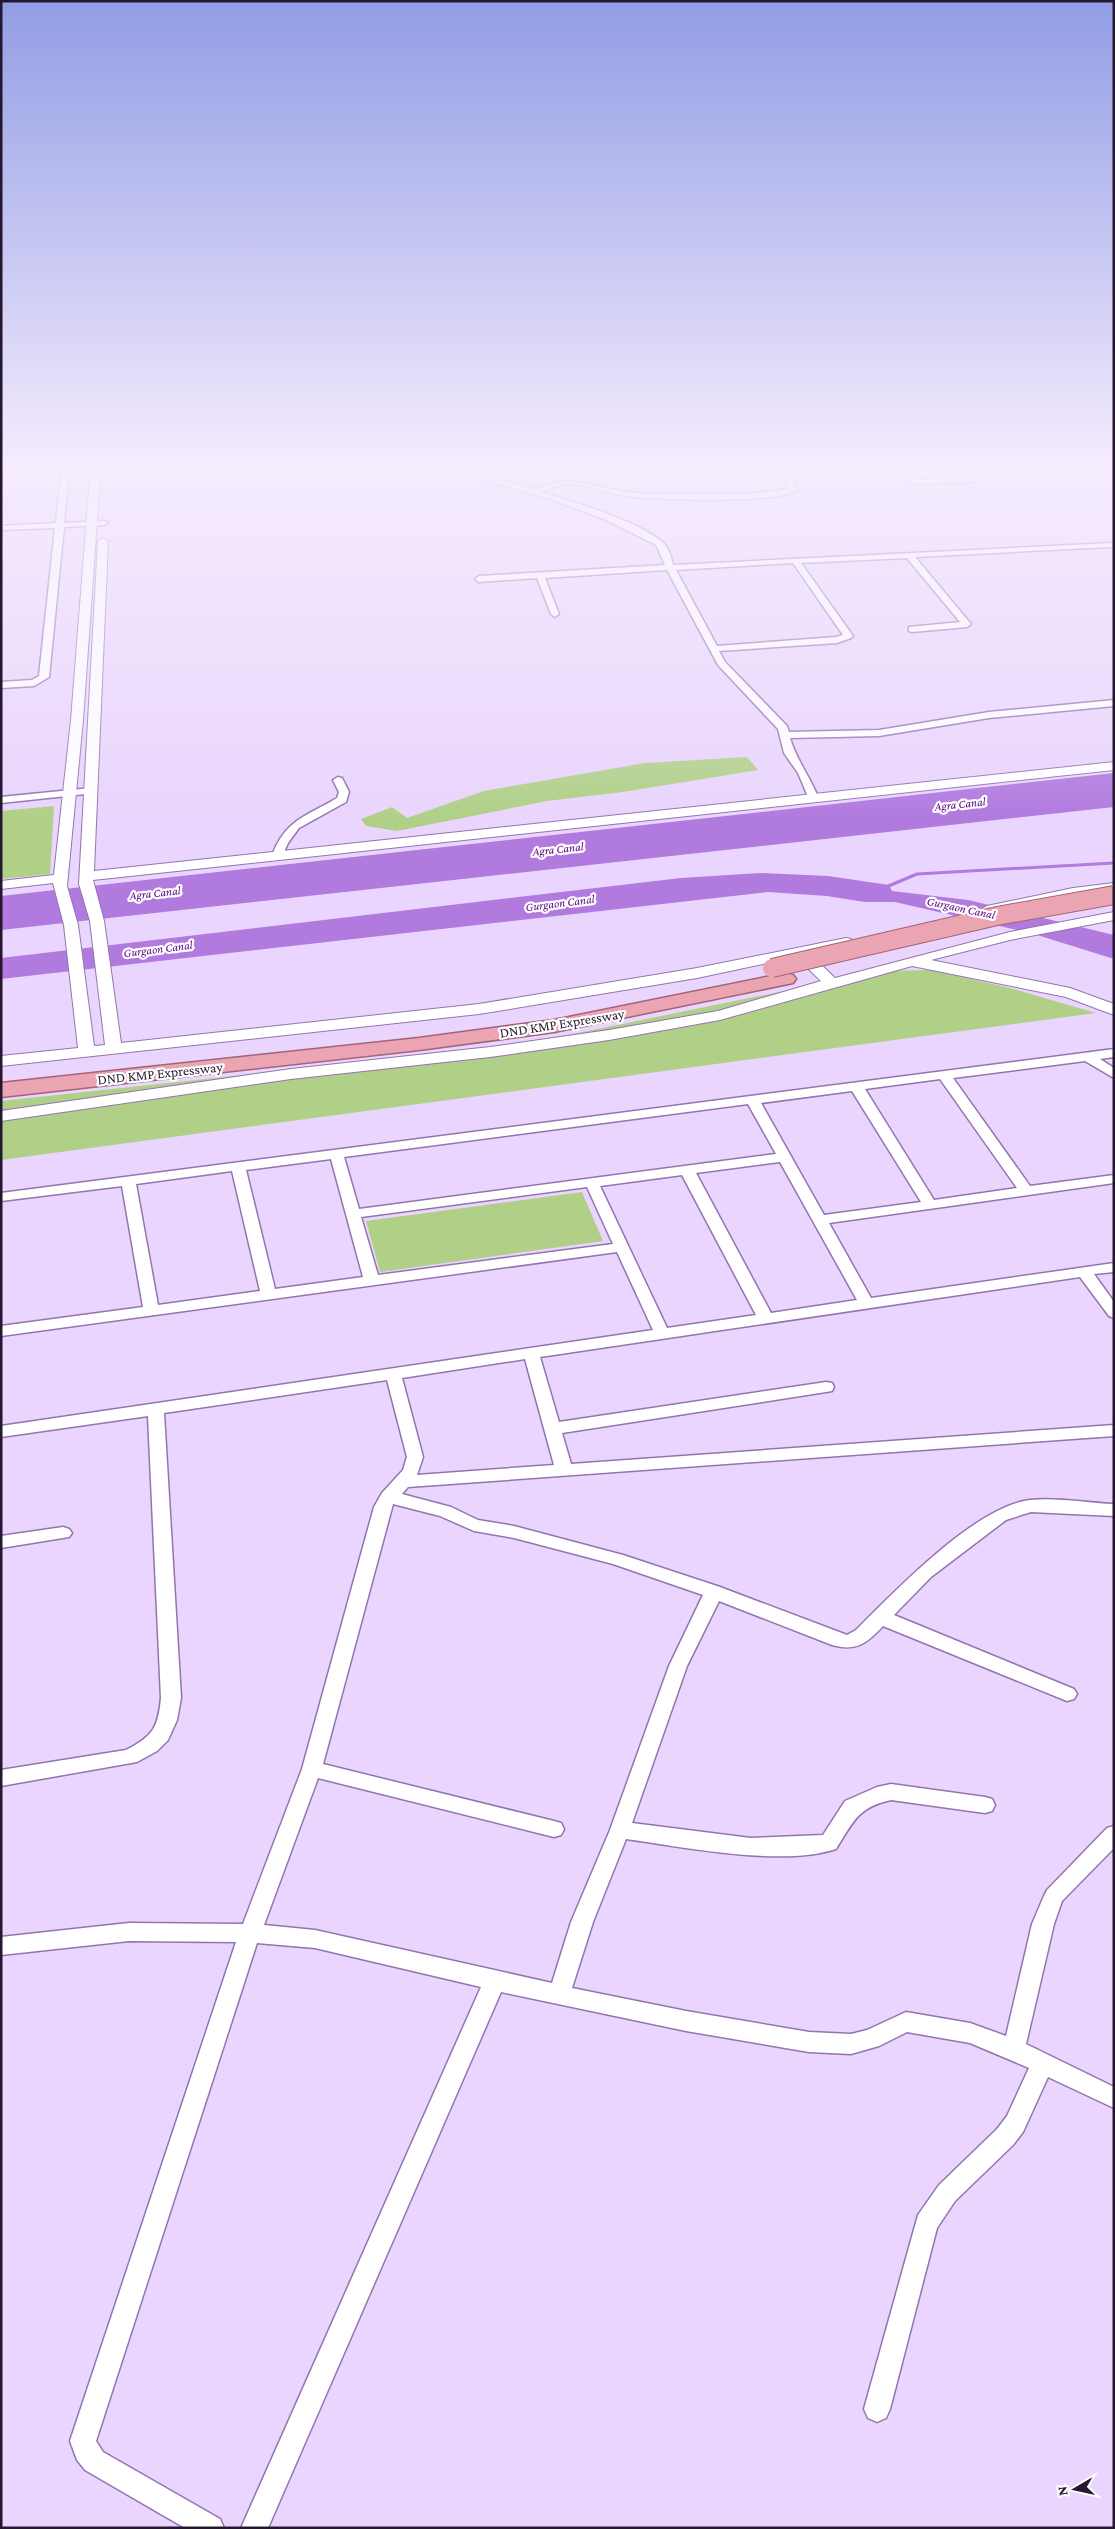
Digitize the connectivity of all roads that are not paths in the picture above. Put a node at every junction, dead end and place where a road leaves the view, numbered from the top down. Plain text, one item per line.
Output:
1 (53, 583) edge
2 (92, 583) edge
3 (96, 583) edge
4 (543, 583) edge
5 (678, 583) edge
6 (811, 583) edge
7 (932, 583) edge
8 (555, 614) dead end
9 (912, 629) dead end
10 (713, 649) junction
11 (1, 685) edge
12 (1114, 703) edge
13 (783, 735) junction
14 (1114, 766) edge
15 (338, 780) dead end
16 (91, 795) junction
17 (69, 797) junction
18 (814, 797) junction
19 (1, 800) edge
20 (1, 808) edge
21 (278, 855) junction
22 (87, 880) junction
23 (61, 882) junction
24 (1, 885) edge
25 (1114, 887) edge
26 (1114, 895) edge
27 (1114, 907) edge
28 (1114, 916) edge
29 (71, 925) joint
30 (73, 942) joint
31 (798, 952) junction
32 (911, 961) junction
33 (779, 974) junction
34 (78, 980) joint
35 (833, 984) junction
36 (1114, 1010) edge
37 (114, 1049) junction
38 (87, 1052) junction
39 (1114, 1053) edge
40 (1087, 1056) junction
41 (1, 1061) edge
42 (1114, 1074) edge
43 (944, 1075) junction
44 (1, 1077) edge
45 (856, 1086) junction
46 (1, 1090) edge
47 (752, 1100) junction
48 (1, 1116) edge
49 (336, 1153) junction
50 (784, 1157) junction
51 (238, 1166) junction
52 (687, 1170) junction
53 (1114, 1179) edge
54 (128, 1180) junction
55 (592, 1183) junction
56 (1026, 1191) junction
57 (1, 1197) edge
58 (930, 1204) junction
59 (353, 1214) junction
60 (820, 1220) junction
61 (622, 1247) junction
62 (1114, 1267) edge
63 (1084, 1271) junction
64 (372, 1281) junction
65 (269, 1295) junction
66 (867, 1304) junction
67 (151, 1311) junction
68 (1114, 1313) edge
69 (766, 1319) junction
70 (1, 1331) edge
71 (662, 1334) junction
72 (531, 1353) junction
73 (393, 1374) junction
74 (826, 1387) dead end
75 (156, 1409) junction
76 (552, 1429) junction
77 (1114, 1430) edge
78 (1, 1432) edge
79 (564, 1470) junction
80 (403, 1482) junction
81 (388, 1497) junction
82 (1114, 1510) edge
83 (63, 1534) dead end
84 (1, 1542) edge
85 (714, 1592) junction
86 (880, 1617) junction
87 (1067, 1694) dead end
88 (312, 1769) junction
89 (1, 1778) edge
90 (985, 1805) dead end
91 (554, 1829) dead end
92 (620, 1830) junction
93 (1114, 1834) edge
94 (250, 1933) junction
95 (1, 1946) edge
96 (495, 1981) junction
97 (559, 1994) junction
98 (1014, 2049) junction
99 (1043, 2062) junction
100 (1114, 2098) edge
101 (877, 2409) dead end
102 (211, 2528) edge
103 (254, 2528) edge

1 - 11 street
2 - 17 street
3 - 16 street
4 - 8 street
5 - 10 street
6 - 10 street
7 - 9 street
10 - 13 street
12 - 13 street
13 - 18 street
14 - 18 street
15 - 21 street
16 - 17 street
16 - 22 street
17 - 19 street
17 - 20 street
17 - 23 street
18 - 21 street
21 - 22 street
22 - 37 street
23 - 24 street
23 - 29 street
25 - 31 street
26 - 33 highway, DND KMP Expressway, bridge
27 - 33 highway, DND KMP Expressway
28 - 32 street
29 - 30 street
30 - 34 street
31 - 35 street
31 - 37 street
32 - 35 street
32 - 36 street
33 - 44 highway, DND KMP Expressway
33 - 46 highway, DND KMP Expressway
34 - 38 street
35 - 48 street
37 - 38 street
38 - 41 street
39 - 40 street
40 - 42 street
40 - 43 street
43 - 45 street
43 - 56 street
45 - 47 street
45 - 58 street
47 - 49 street
47 - 50 street
49 - 51 street
49 - 59 street
50 - 52 street
50 - 60 street
51 - 54 street
51 - 65 street
52 - 55 street
52 - 69 street
53 - 56 street
54 - 57 street
54 - 67 street
55 - 59 street
55 - 61 street
56 - 58 street
58 - 60 street
59 - 64 street
60 - 66 street
61 - 64 street
61 - 71 street
62 - 63 street
63 - 66 street
63 - 68 street
64 - 65 street
65 - 67 street
66 - 69 street
67 - 70 street
69 - 71 street
71 - 72 street
72 - 73 street
72 - 76 street
73 - 75 street
73 - 80 street
74 - 76 street
75 - 78 street
75 - 89 street
76 - 79 street
77 - 79 street
79 - 80 street
80 - 81 street
81 - 85 street
81 - 88 street
82 - 86 street
83 - 84 street
85 - 86 street
85 - 92 street
86 - 87 street
88 - 91 street
88 - 94 street
90 - 92 street
92 - 97 street
93 - 98 street
94 - 95 street
94 - 96 street
94 - 102 street
96 - 97 street
96 - 103 street
97 - 98 street
98 - 99 street
99 - 100 street
99 - 101 street

